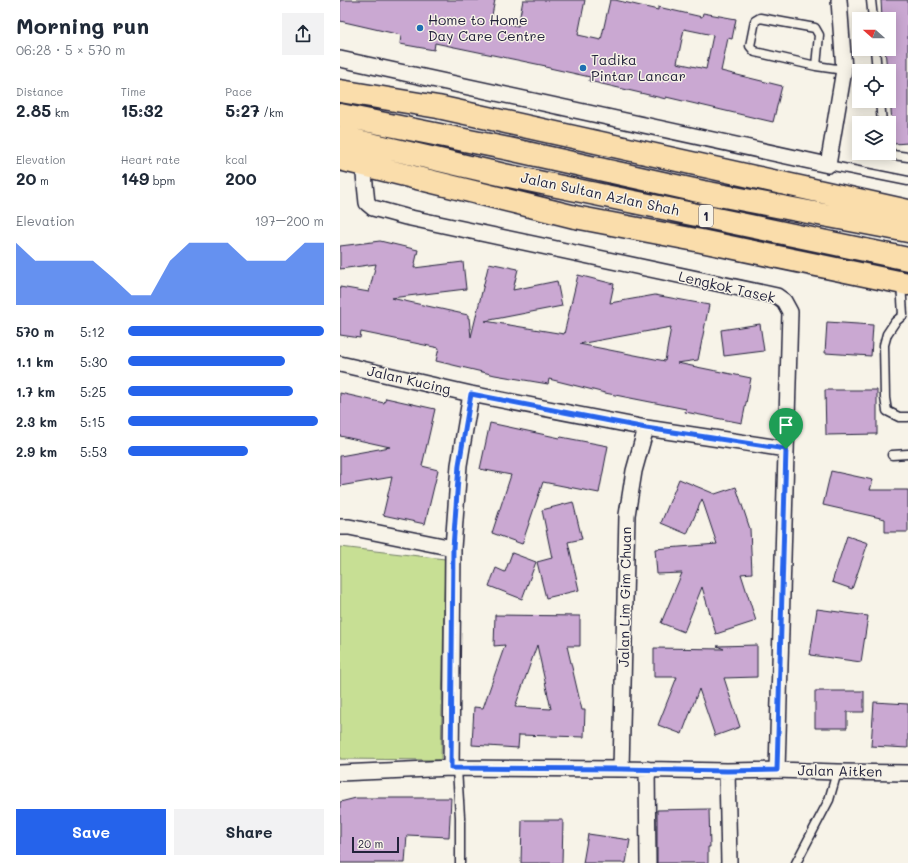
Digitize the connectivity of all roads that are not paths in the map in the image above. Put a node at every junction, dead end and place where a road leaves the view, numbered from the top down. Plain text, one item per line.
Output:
1 (839, 0) edge
2 (871, 0) edge
3 (872, 12) edge
4 (340, 59) edge
5 (816, 66) junction
6 (844, 70) junction
7 (340, 91) edge
8 (340, 115) edge
9 (340, 137) edge
10 (896, 156) edge
11 (908, 158) edge
12 (340, 159) edge
13 (363, 164) junction
14 (828, 164) junction
15 (908, 181) edge
16 (908, 211) edge
17 (908, 231) edge
18 (908, 259) edge
19 (904, 283) edge
20 (906, 315) edge
21 (340, 364) edge
22 (471, 394) junction
23 (908, 417) edge
24 (646, 428) junction
25 (786, 449) junction
26 (908, 454) edge
27 (892, 455) dead end
28 (340, 527) edge
29 (453, 548) junction
30 (454, 768) junction
31 (621, 769) junction
32 (647, 769) junction
33 (777, 770) junction
34 (727, 771) junction
35 (837, 772) junction
36 (340, 773) edge
37 (908, 773) edge
38 (460, 863) edge
39 (648, 863) edge
40 (730, 863) edge
41 (796, 863) edge

1 - 6 street
2 - 3 lane
4 - 14 street
5 - 5 lane
5 - 6 lane
6 - 14 street
7 - 16 main road
8 - 17 main road, Jalan Sultan Azlan Shah / 1
9 - 18 main road, Jalan Sultan Azlan Shah / 1
10 - 11 lane
12 - 13 main road
13 - 19 main road
13 - 25 street, Lengkok Tasek
14 - 15 lane
19 - 20 lane
20 - 23 lane
21 - 22 street, Jalan Kucing
22 - 24 street, Jalan Kucing
22 - 29 street
24 - 25 street, Jalan Kucing
24 - 31 street, Jalan Lim Gim Chuan
25 - 33 street, Lengkok Tasek
26 - 27 lane
28 - 29 street
29 - 30 street
30 - 31 street, Jalan Aitken
30 - 36 street, Jalan Aitken
30 - 38 lane
31 - 32 street, Jalan Aitken
32 - 34 street, Jalan Aitken
32 - 39 street
33 - 34 street, Jalan Aitken
33 - 35 street, Jalan Aitken
34 - 40 street
35 - 37 street, Jalan Aitken
35 - 41 lane

